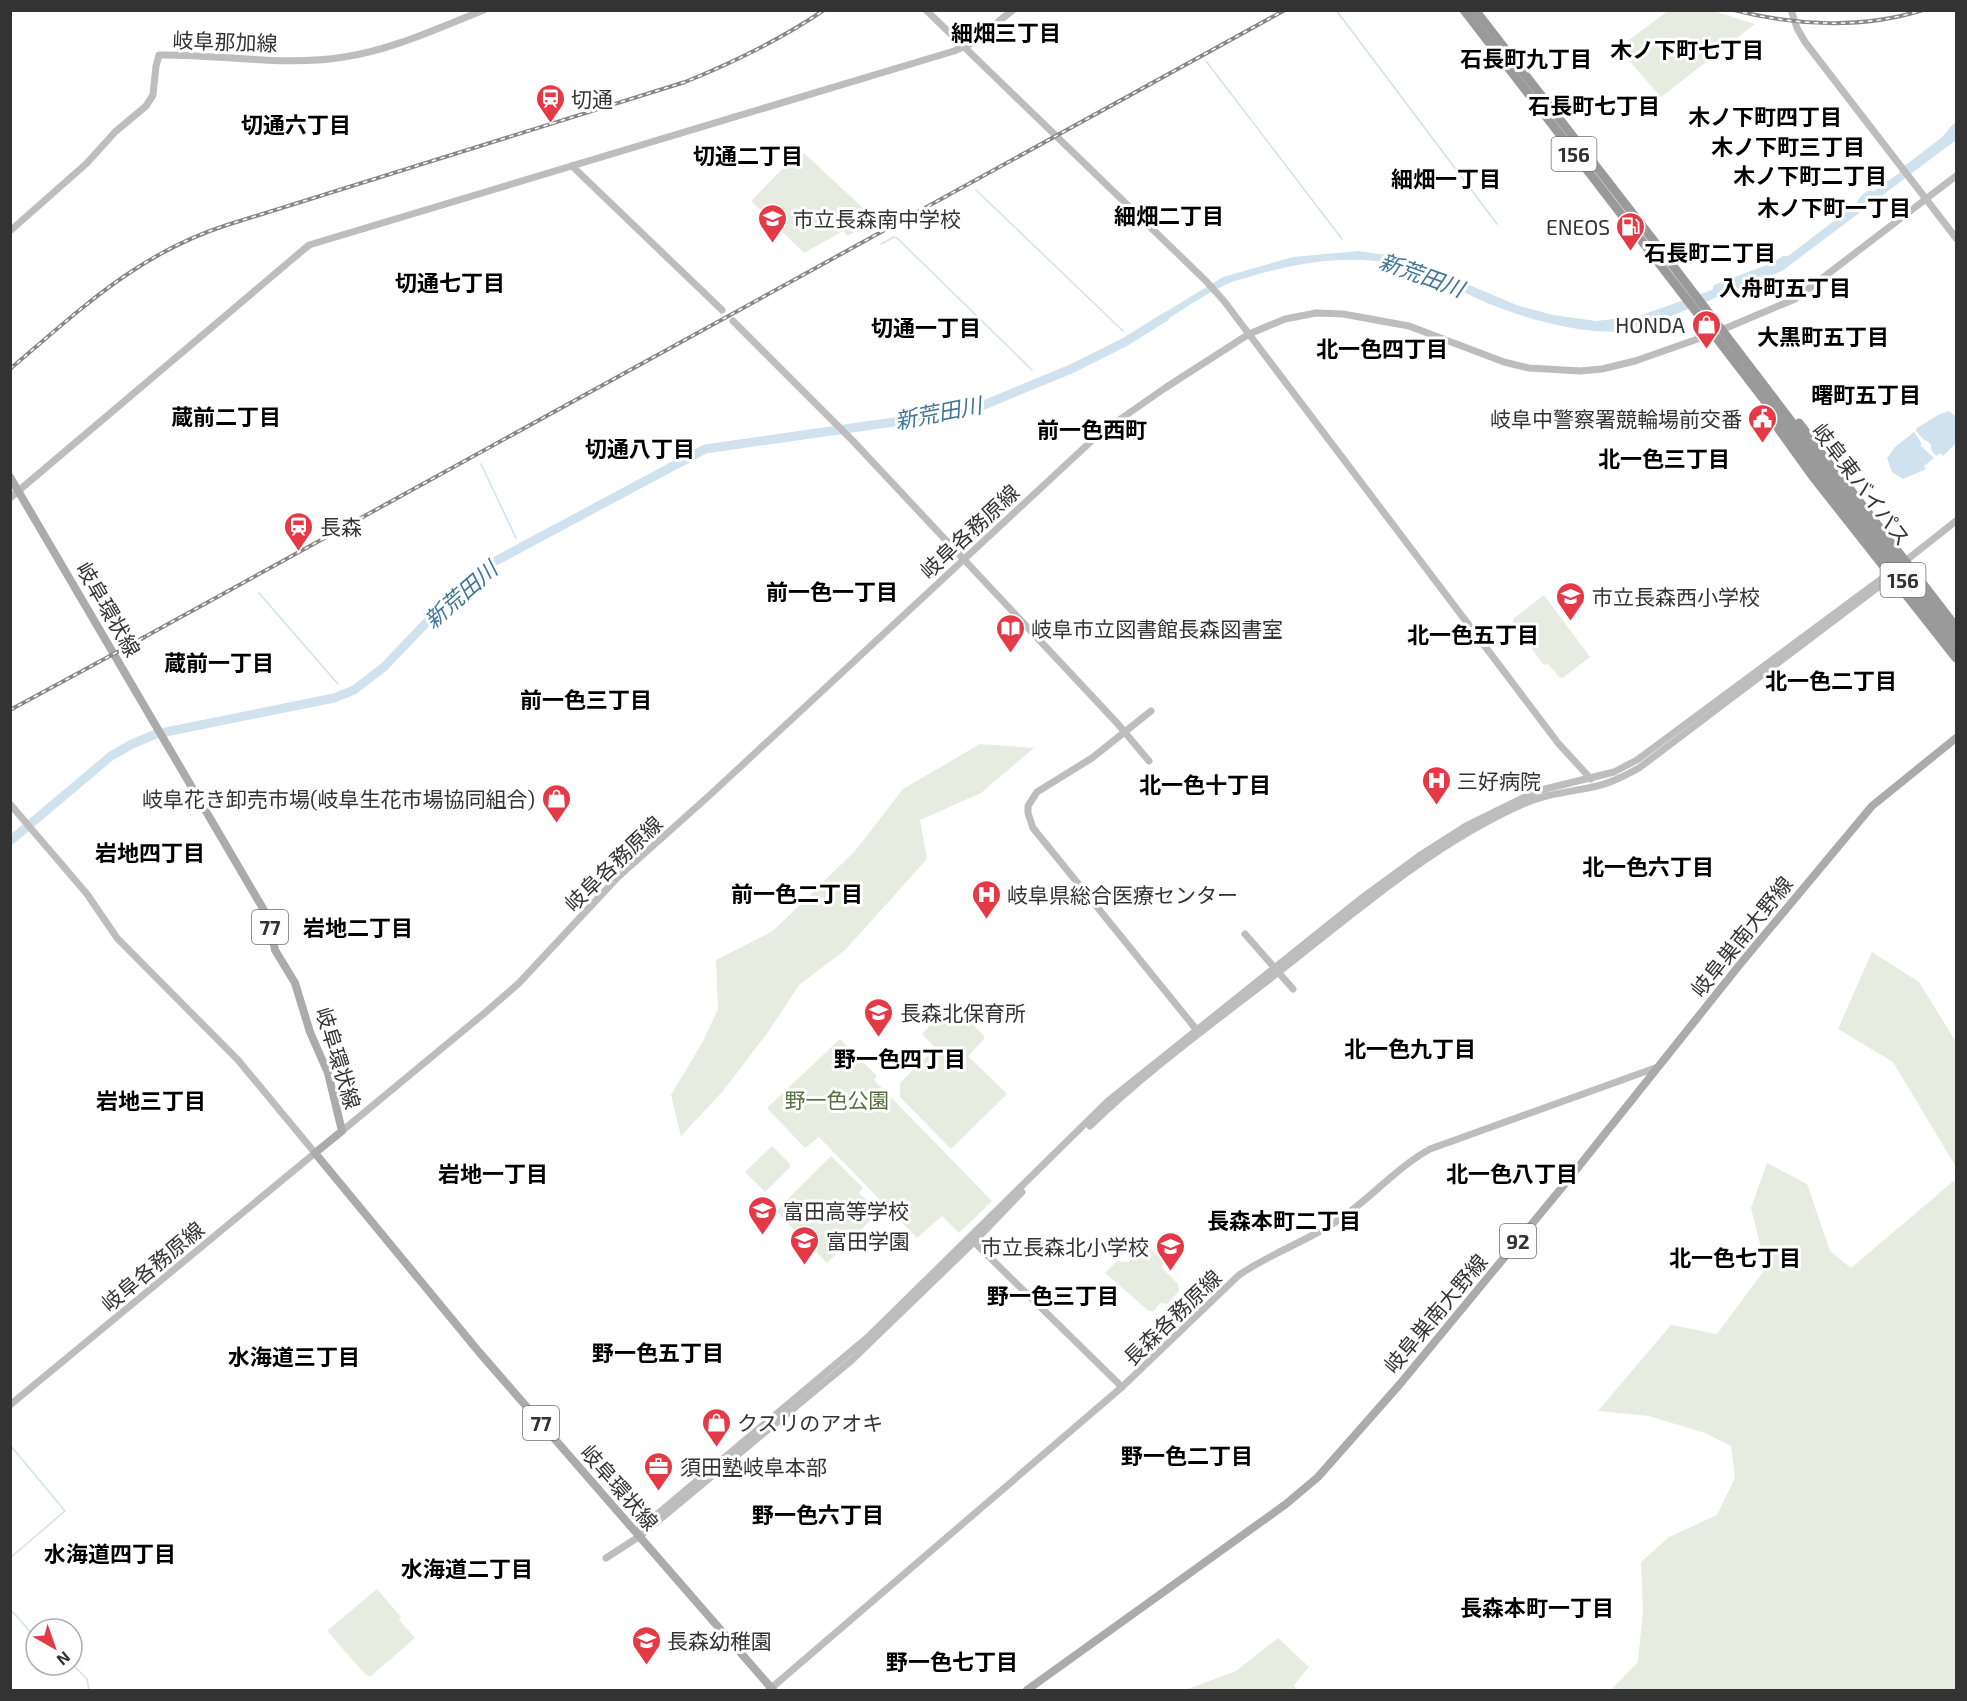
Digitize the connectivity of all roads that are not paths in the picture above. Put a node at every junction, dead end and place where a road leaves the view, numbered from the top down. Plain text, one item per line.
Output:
1 (484, 10) edge
2 (926, 10) edge
3 (1013, 10) edge
4 (1464, 10) edge
5 (1475, 10) edge
6 (1791, 10) edge
7 (964, 47) junction
8 (572, 166) junction
9 (1956, 176) edge
10 (1926, 200) junction
11 (10, 231) edge
12 (1956, 238) edge
13 (1689, 295) junction
14 (722, 310) dead end
15 (733, 321) dead end
16 (1717, 332) junction
17 (1249, 334) junction
18 (1754, 388) junction
19 (1770, 394) junction
20 (10, 477) edge
21 (19, 491) junction
22 (10, 498) edge
23 (1852, 508) junction
24 (1956, 521) edge
25 (964, 560) junction
26 (1905, 561) junction
27 (1890, 573) junction
28 (1956, 627) edge
29 (1956, 638) edge
30 (1956, 650) edge
31 (1956, 658) edge
32 (1151, 711) dead end
33 (1125, 731) junction
34 (1956, 738) edge
35 (1149, 761) dead end
36 (1591, 779) junction
37 (10, 804) edge
38 (1245, 934) dead end
39 (1276, 970) junction
40 (1293, 989) dead end
41 (1196, 1029) junction
42 (1658, 1067) junction
43 (342, 1131) junction
44 (315, 1152) junction
45 (971, 1240) junction
46 (1122, 1387) junction
47 (10, 1405) edge
48 (638, 1534) junction
49 (606, 1558) dead end
50 (771, 1690) edge
51 (1027, 1690) edge

1 - 11 street, 岐阜那加線
2 - 7 street
3 - 7 street
4 - 13 highway, 岐阜東バイパス / 156
5 - 13 highway, 岐阜東バイパス / 156
6 - 10 street
7 - 8 street
7 - 17 street
8 - 14 street
8 - 21 street
9 - 10 street, 岐阜各務原線
10 - 12 street
10 - 16 street, 岐阜各務原線
13 - 16 highway, 岐阜東バイパス / 156
15 - 25 street
16 - 17 street, 岐阜各務原線
16 - 18 highway, 岐阜東バイパス / 156
16 - 19 highway, 岐阜東バイパス / 156
17 - 25 street, 岐阜各務原線
17 - 36 street
18 - 23 highway, 岐阜東バイパス / 156
18 - 27 highway, 156
19 - 23 highway, 岐阜東バイパス / 156
19 - 26 highway, 156
20 - 21 main road, 岐阜環状線 / 77
21 - 22 street
21 - 43 main road, 岐阜環状線 / 77
23 - 29 highway, 岐阜東バイパス / 156, bridge
23 - 30 highway, 岐阜東バイパス / 156, bridge
24 - 26 street
25 - 33 street
25 - 43 street, 岐阜各務原線
26 - 27 street
26 - 28 highway, 156
27 - 31 highway, 156
27 - 36 street
27 - 39 street
32 - 33 street
33 - 35 street
33 - 41 street
34 - 42 main road, 岐阜巣南大野線 / 92
36 - 39 street
37 - 44 street
38 - 39 street
39 - 40 street
39 - 41 street
39 - 45 street
41 - 45 street
42 - 46 street, 長森各務原線
42 - 51 main road, 岐阜巣南大野線 / 92
43 - 44 main road, 岐阜環状線
44 - 47 street, 岐阜各務原線
44 - 48 main road, 岐阜環状線 / 77
45 - 46 street
45 - 48 street
46 - 50 street, 長森各務原線
48 - 49 street
48 - 50 main road, 岐阜環状線 / 77

